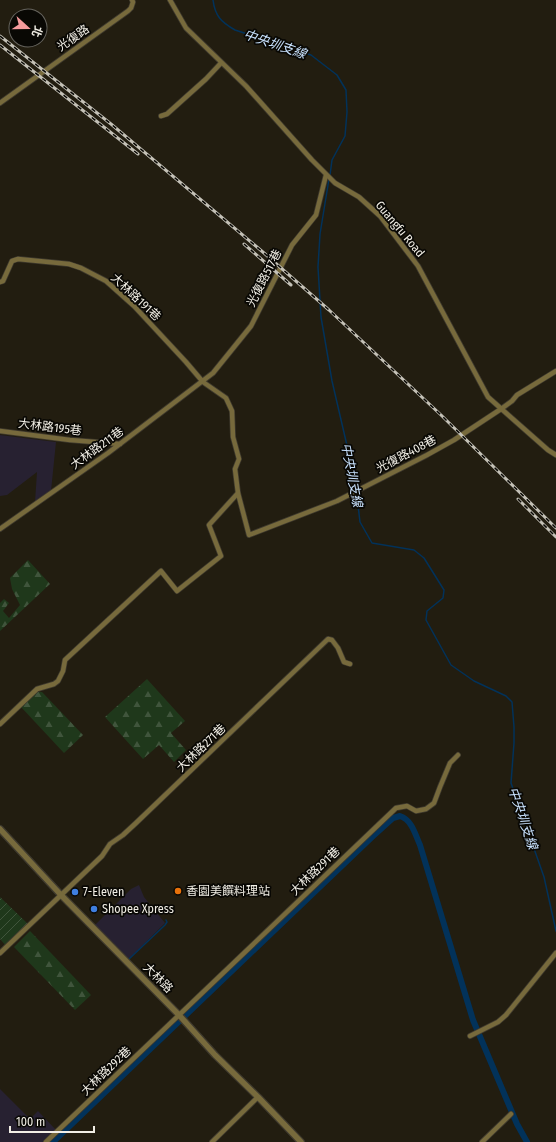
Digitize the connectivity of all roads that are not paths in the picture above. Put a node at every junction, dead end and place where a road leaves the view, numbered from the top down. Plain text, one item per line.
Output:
1 (132, 0) edge
2 (170, 0) edge
3 (221, 63) junction
4 (0, 103) edge
5 (161, 116) dead end
6 (326, 174) junction
7 (0, 282) edge
8 (556, 371) edge
9 (203, 382) junction
10 (501, 409) junction
11 (0, 431) edge
12 (120, 444) junction
13 (556, 455) edge
14 (238, 493) junction
15 (0, 529) edge
16 (350, 664) dead end
17 (0, 724) edge
18 (458, 755) dead end
19 (0, 829) edge
20 (61, 895) junction
21 (0, 953) edge
22 (556, 953) edge
23 (179, 1015) junction
24 (470, 1036) dead end
25 (258, 1097) junction
26 (511, 1114) dead end
27 (46, 1142) edge
28 (212, 1142) edge
29 (301, 1142) edge
30 (482, 1142) edge

1 - 4 street, 光復路
2 - 3 street, Guangfu Road
3 - 5 street
3 - 6 street, Guangfu Road
6 - 9 street, 光復路517巷
6 - 10 street, Guangfu Road
7 - 9 street, 大林路191巷
8 - 10 street, 光復路408巷
9 - 12 street, 大林路211巷
9 - 14 street, 大林路191巷
10 - 13 street, Guangfu Road
10 - 14 street, 光復路408巷
11 - 12 street, 大林路195巷
12 - 15 street, 大林路211巷
14 - 17 street
16 - 20 street, 大林路271巷
18 - 23 street, 大林路291巷
19 - 20 street, 大林路
20 - 21 street
20 - 23 street, 大林路
22 - 24 street
23 - 25 street, 大林路
23 - 27 street, 大林路292巷
25 - 28 street
25 - 29 street, 大林路
26 - 30 street

